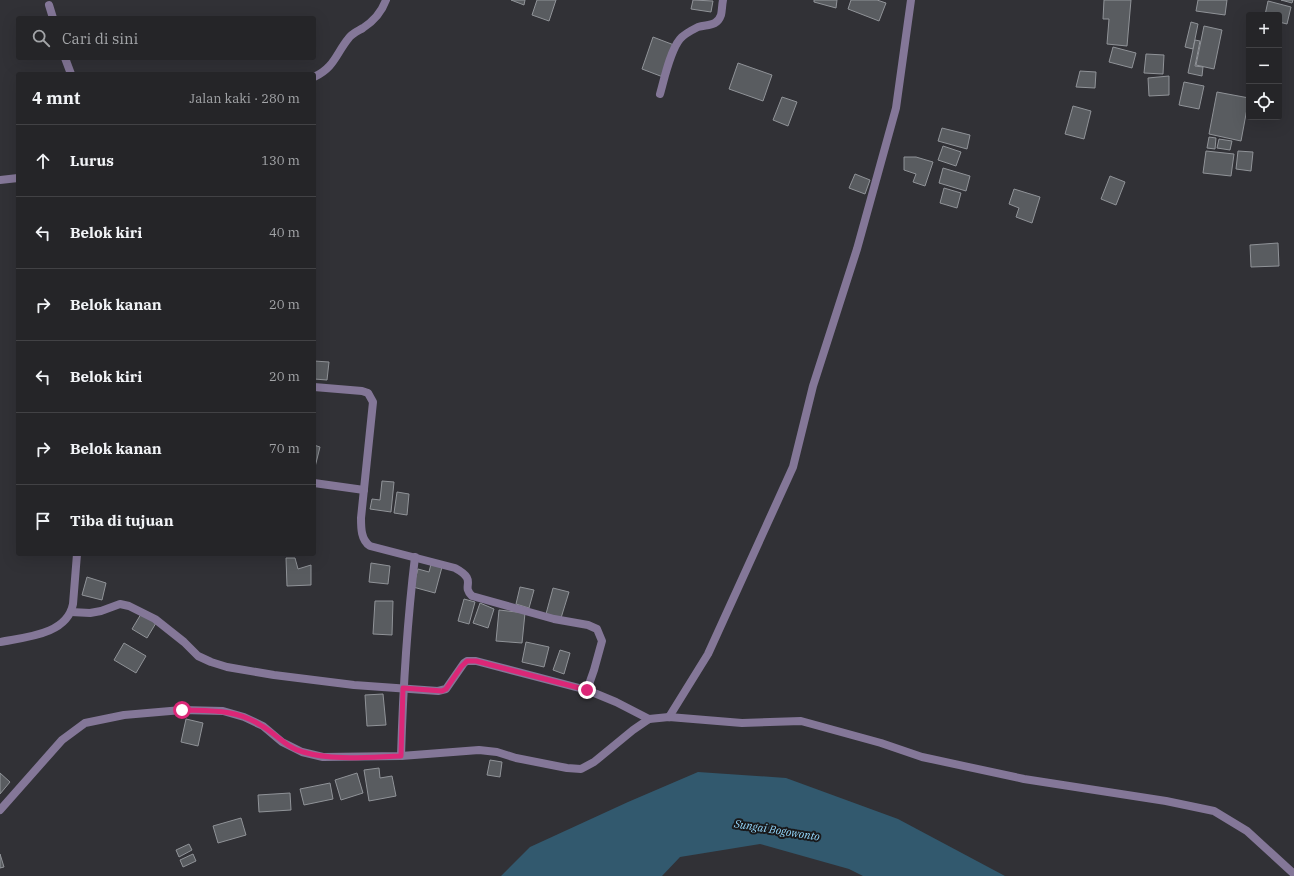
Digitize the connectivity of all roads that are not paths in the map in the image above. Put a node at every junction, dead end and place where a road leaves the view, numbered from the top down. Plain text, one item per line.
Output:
1 (386, 0) edge
2 (723, 0) edge
3 (911, 0) edge
4 (49, 5) dead end
5 (52, 16) edge
6 (66, 60) edge
7 (70, 72) edge
8 (316, 76) edge
9 (660, 94) dead end
10 (16, 178) edge
11 (0, 180) edge
12 (316, 387) edge
13 (316, 482) edge
14 (364, 490) junction
15 (77, 556) edge
16 (415, 557) junction
17 (71, 612) junction
18 (0, 642) edge
19 (403, 688) junction
20 (587, 690) junction
21 (668, 717) junction
22 (649, 719) junction
23 (401, 756) junction
24 (0, 810) edge
25 (1294, 874) edge

1 - 8 street
2 - 9 street
3 - 21 street
4 - 5 street
6 - 7 street
10 - 11 street
12 - 14 street
13 - 14 street
14 - 16 street
15 - 17 street
16 - 19 street
16 - 20 street
17 - 18 street
17 - 19 street
19 - 20 street
19 - 23 street
20 - 22 street
21 - 22 street
21 - 25 street
22 - 23 street
23 - 24 street

